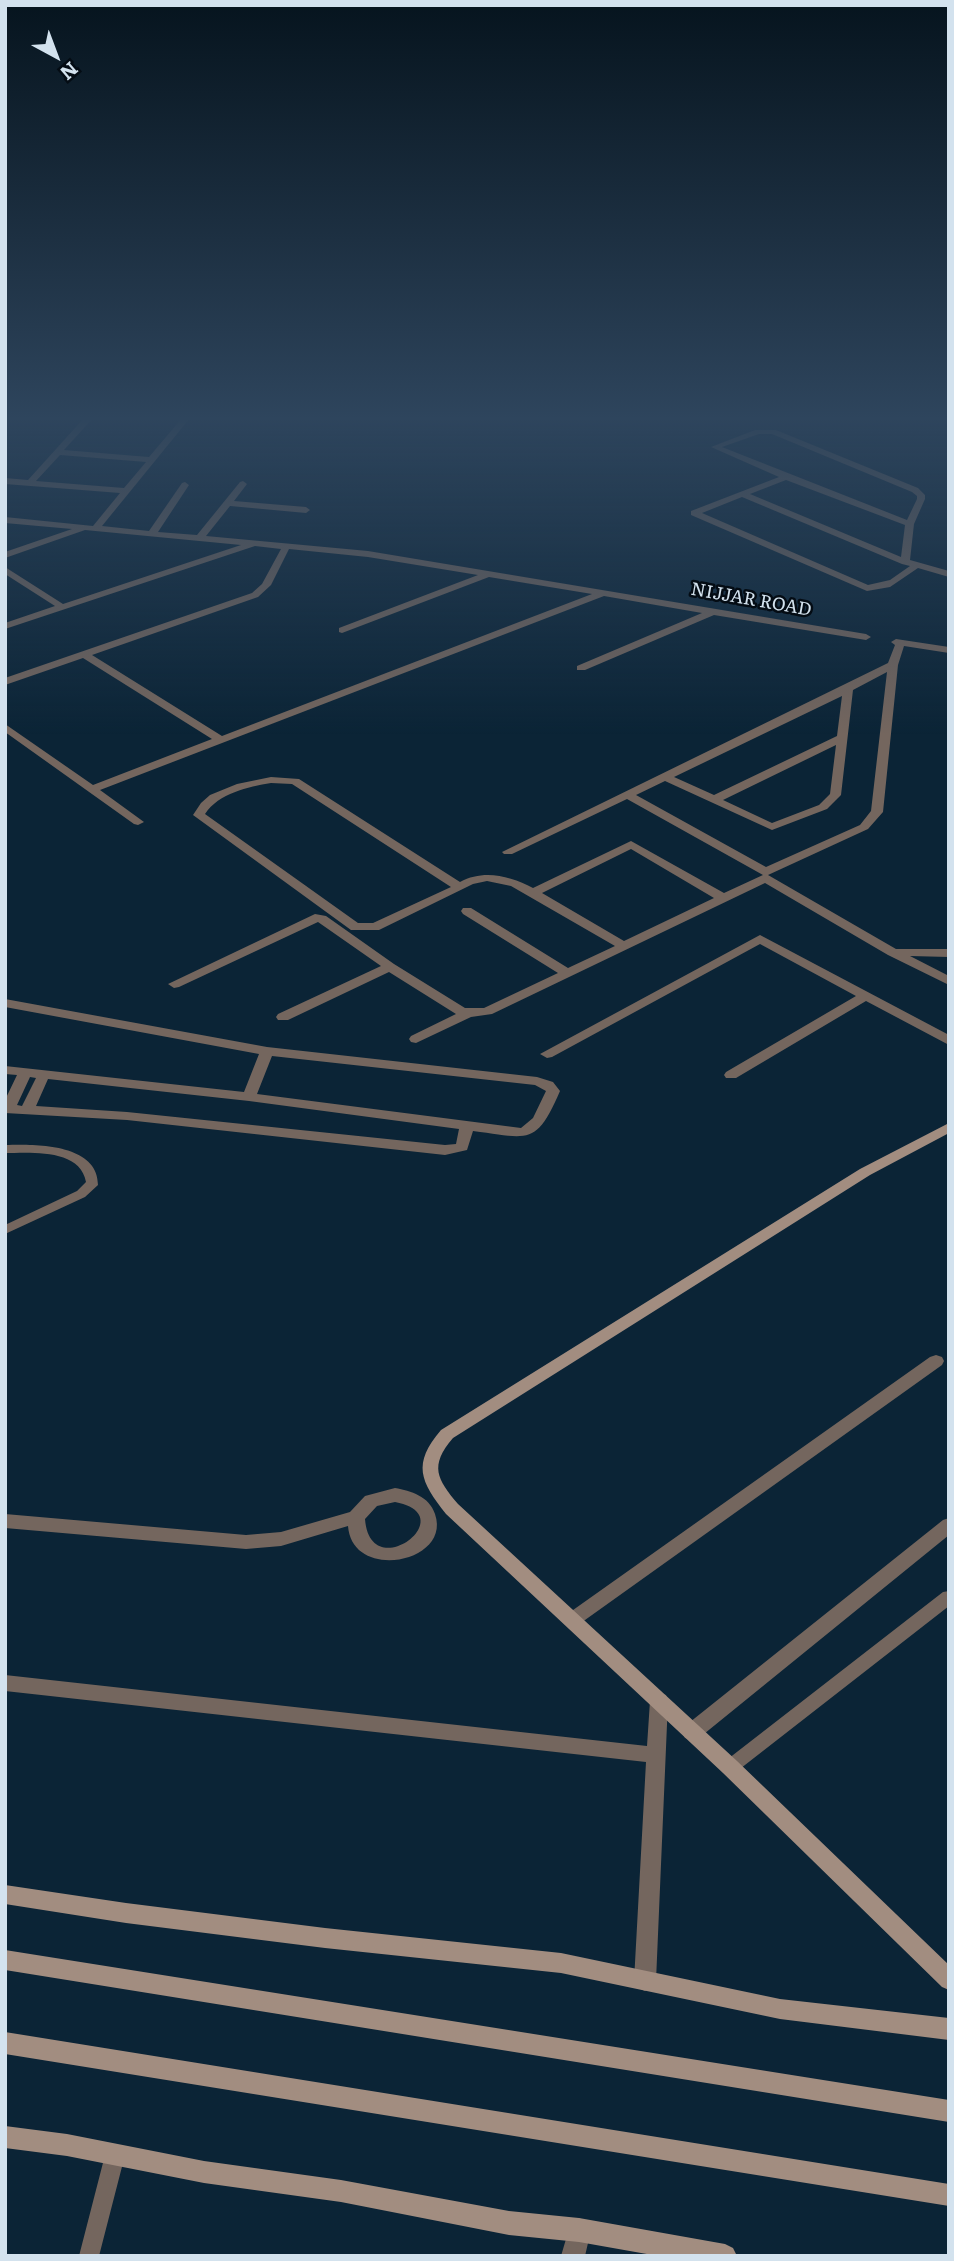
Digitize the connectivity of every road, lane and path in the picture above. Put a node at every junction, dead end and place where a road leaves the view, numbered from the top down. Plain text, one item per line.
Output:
1 (51, 524) edge
2 (96, 524) edge
3 (159, 524) edge
4 (211, 524) edge
5 (718, 524) edge
6 (813, 524) edge
7 (910, 524) edge
8 (70, 525) junction
9 (93, 527) junction
10 (153, 532) junction
11 (201, 536) junction
12 (259, 542) junction
13 (287, 545) junction
14 (5, 547) edge
15 (5, 555) edge
16 (905, 562) junction
17 (917, 566) junction
18 (949, 567) edge
19 (5, 570) edge
20 (490, 573) junction
21 (949, 574) edge
22 (605, 593) junction
23 (62, 607) junction
24 (714, 611) junction
25 (5, 626) edge
26 (342, 630) dead end
27 (866, 637) dead end
28 (949, 650) edge
29 (87, 656) junction
30 (893, 665) junction
31 (581, 668) dead end
32 (5, 682) edge
33 (848, 689) junction
34 (5, 727) edge
35 (842, 738) junction
36 (221, 740) junction
37 (664, 776) junction
38 (92, 789) junction
39 (627, 795) junction
40 (713, 800) junction
41 (138, 822) dead end
42 (508, 852) dead end
43 (460, 887) junction
44 (533, 892) junction
45 (723, 898) junction
46 (467, 911) dead end
47 (624, 946) junction
48 (892, 952) junction
49 (949, 953) edge
50 (390, 967) junction
51 (567, 973) junction
52 (949, 981) edge
53 (174, 984) dead end
54 (864, 997) junction
55 (5, 1003) edge
56 (468, 1013) junction
57 (283, 1017) dead end
58 (416, 1039) dead end
59 (949, 1041) edge
60 (267, 1051) junction
61 (547, 1054) dead end
62 (5, 1070) edge
63 (25, 1072) junction
64 (44, 1074) junction
65 (732, 1074) dead end
66 (249, 1097) junction
67 (7, 1109) edge
68 (27, 1110) junction
69 (467, 1126) junction
70 (949, 1127) edge
71 (5, 1149) edge
72 (5, 1230) edge
73 (936, 1361) dead end
74 (447, 1503) junction
75 (427, 1514) junction
76 (356, 1517) junction
77 (5, 1521) edge
78 (949, 1525) edge
79 (949, 1597) edge
80 (572, 1620) junction
81 (5, 1682) edge
82 (659, 1701) junction
83 (692, 1732) junction
84 (656, 1755) junction
85 (730, 1767) junction
86 (5, 1894) edge
87 (5, 1960) edge
88 (949, 1980) edge
89 (645, 1981) junction
90 (949, 2029) edge
91 (5, 2043) edge
92 (949, 2111) edge
93 (5, 2137) edge
94 (116, 2155) junction
95 (949, 2194) edge
96 (579, 2230) junction
97 (89, 2256) edge
98 (573, 2256) edge
99 (725, 2256) edge

1 - 8 street, NIJJAR ROAD
2 - 9 street
3 - 10 street
4 - 11 street
5 - 17 street
6 - 16 street
7 - 16 street
8 - 9 street, NIJJAR ROAD
8 - 14 street
9 - 10 street, NIJJAR ROAD
9 - 15 street
10 - 11 street, NIJJAR ROAD
11 - 12 street, NIJJAR ROAD
12 - 13 street, NIJJAR ROAD
12 - 23 street
13 - 20 street, NIJJAR ROAD
13 - 29 street
16 - 17 street
17 - 18 street
17 - 21 street
19 - 23 street
20 - 22 street, NIJJAR ROAD
20 - 26 street
22 - 24 street, NIJJAR ROAD
22 - 36 street
23 - 25 street
24 - 27 street, NIJJAR ROAD
24 - 31 street
28 - 30 street
29 - 32 street
29 - 36 street
30 - 33 street
30 - 39 street
33 - 35 street
33 - 37 street
34 - 38 street
35 - 40 street
35 - 40 street
36 - 38 street
37 - 39 street
37 - 40 street
38 - 41 street
39 - 42 street
43 - 43 street
43 - 44 street
44 - 45 street
44 - 47 street
45 - 47 street
45 - 48 street
46 - 51 street
47 - 51 street
48 - 49 street
48 - 52 street
50 - 53 street
50 - 56 street
50 - 57 street
51 - 56 street
54 - 59 street
54 - 61 street
54 - 65 street
55 - 60 street
56 - 58 street
60 - 66 street
60 - 69 street
62 - 63 street
63 - 64 street
63 - 67 street
64 - 66 street
64 - 68 street
66 - 69 street
67 - 68 street
68 - 69 street
70 - 74 street
71 - 72 lane
73 - 80 street
74 - 75 street
74 - 80 street
75 - 76 street
75 - 76 street
76 - 77 street
78 - 83 street
79 - 85 lane
80 - 82 street
81 - 84 street
82 - 83 street
82 - 84 street
83 - 85 street
84 - 89 street
85 - 88 street
86 - 89 street
87 - 92 street
89 - 90 street
91 - 95 street
93 - 94 street
94 - 96 street
94 - 97 lane
96 - 98 street
96 - 99 street

